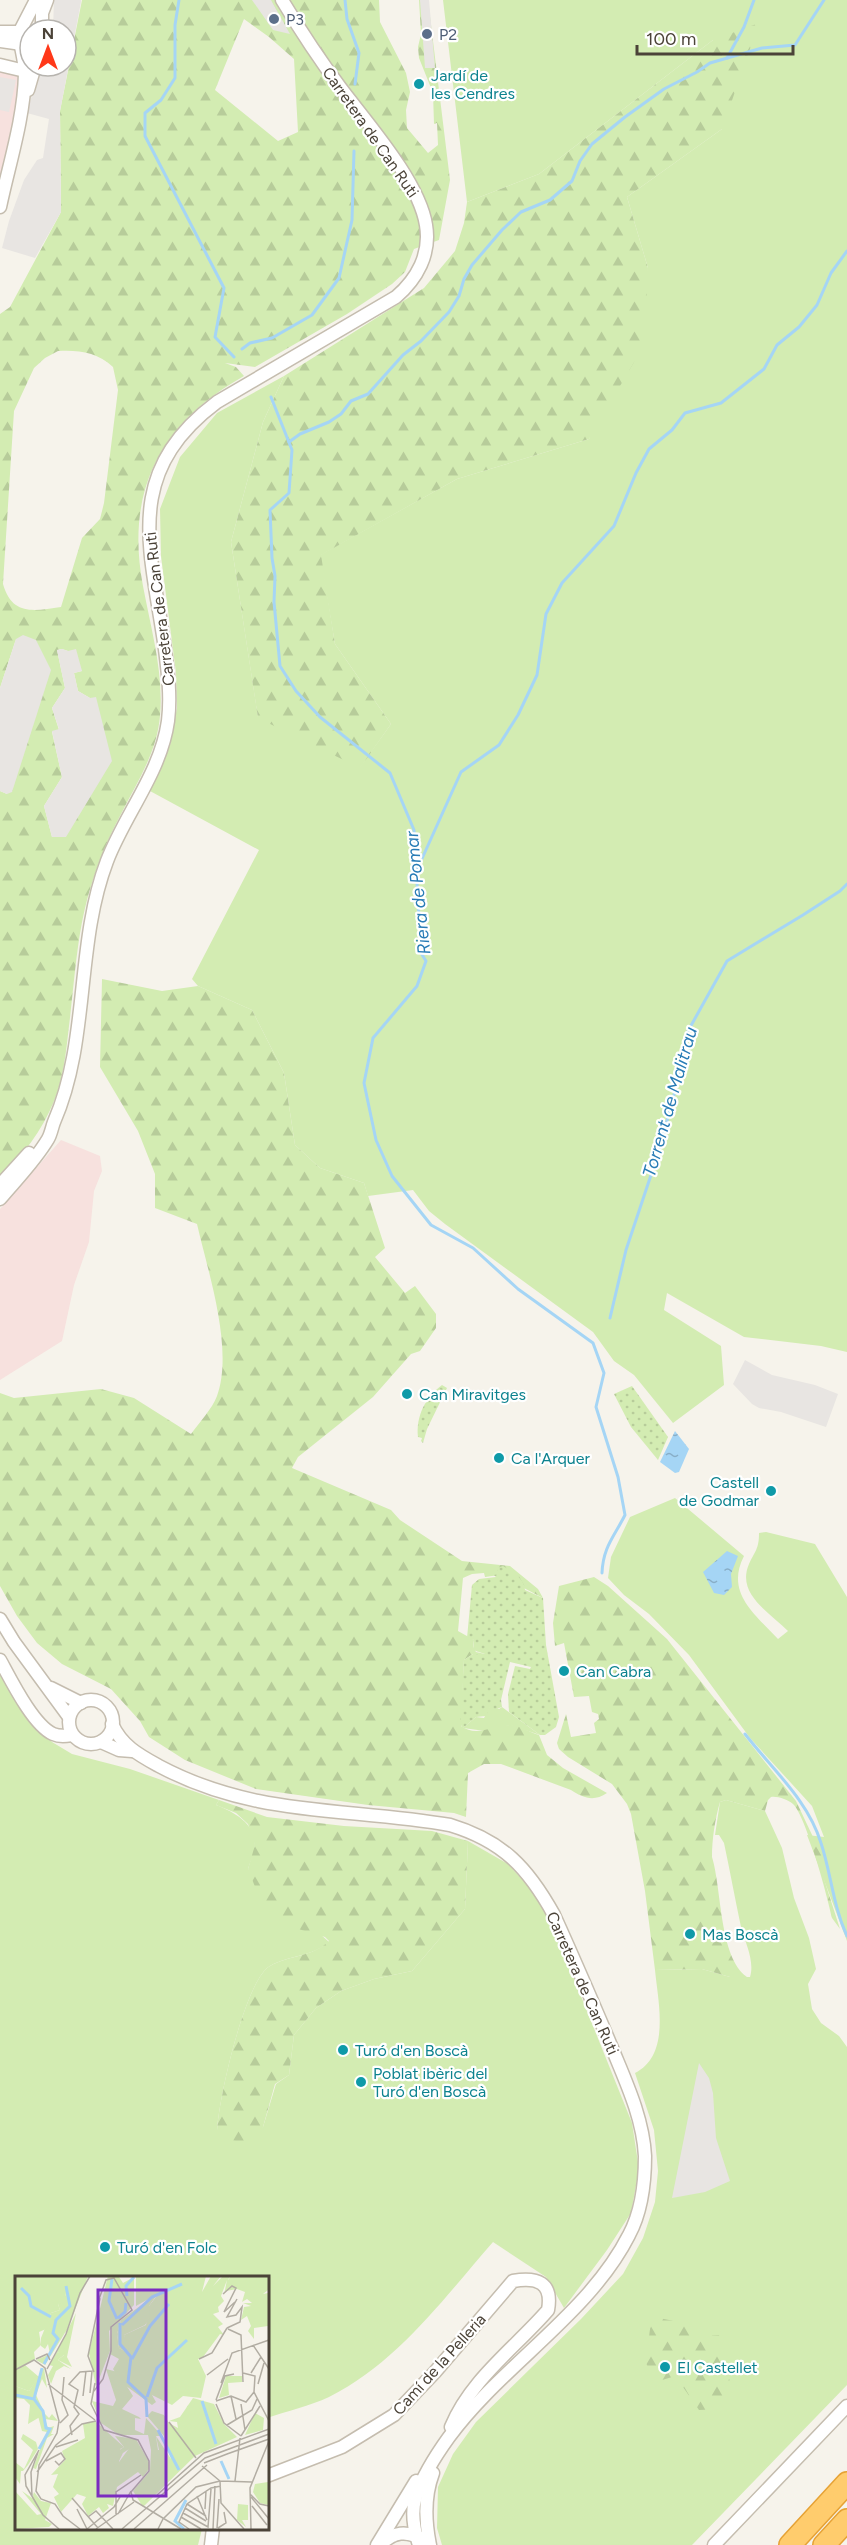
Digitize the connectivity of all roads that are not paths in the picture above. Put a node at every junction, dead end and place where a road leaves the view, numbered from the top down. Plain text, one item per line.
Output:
1 (36, 0) edge
2 (47, 0) edge
3 (282, 0) edge
4 (42, 18) edge
5 (15, 36) edge
6 (0, 65) edge
7 (18, 67) edge
8 (28, 78) edge
9 (0, 207) edge
10 (53, 1125) junction
11 (0, 1185) edge
12 (0, 1199) edge
13 (0, 1619) edge
14 (0, 1660) edge
15 (47, 1686) junction
16 (81, 1703) junction
17 (69, 1720) junction
18 (112, 1724) junction
19 (42, 1725) junction
20 (72, 1735) junction
21 (101, 1742) junction
22 (132, 1751) junction
23 (539, 2282) joint
24 (847, 2406) edge
25 (444, 2444) junction
26 (268, 2476) edge
27 (847, 2483) edge
28 (847, 2520) edge
29 (213, 2530) edge
30 (417, 2540) edge
31 (211, 2545) edge
32 (379, 2545) edge
33 (428, 2545) edge
34 (714, 2545) edge
35 (790, 2545) edge
36 (824, 2545) edge

1 - 5 street
2 - 4 street
3 - 10 street, Carretera de Can Ruti
6 - 7 street
8 - 9 street
10 - 11 street, Carretera de Can Ruti
10 - 12 street, Carretera de Can Ruti
13 - 15 street
14 - 19 street
15 - 16 street
15 - 17 street
16 - 17 street
16 - 18 street
17 - 19 street
17 - 20 street
18 - 21 street
18 - 22 street, Carretera de Can Ruti
19 - 20 street
20 - 21 street
21 - 22 street, Carretera de Can Ruti
22 - 25 street, Carretera de Can Ruti
23 - 25 street, Carretera de Can Ruti
23 - 26 street, Camí de la Pelleria
24 - 34 street
25 - 30 street, Carretera de Can Ruti
25 - 32 street, Carretera de Can Ruti
25 - 33 street, Carretera de Can Ruti
27 - 35 highway
28 - 36 highway
29 - 31 street
30 - 32 street
30 - 33 street, Carretera de Can Ruti

